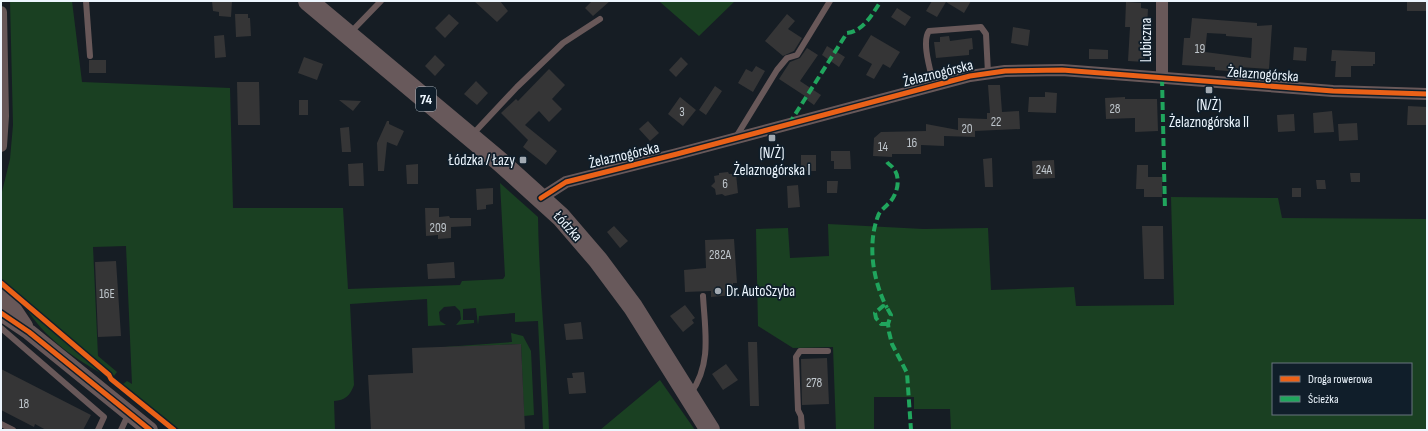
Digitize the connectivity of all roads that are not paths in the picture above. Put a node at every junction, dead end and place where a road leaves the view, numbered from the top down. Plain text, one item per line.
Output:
1 (86, 1) edge
2 (308, 1) edge
3 (381, 1) edge
4 (830, 1) edge
5 (1162, 1) edge
6 (1, 12) edge
7 (600, 20) dead end
8 (348, 34) junction
9 (90, 56) dead end
10 (988, 73) junction
11 (1162, 78) junction
12 (934, 86) junction
13 (1427, 94) edge
14 (471, 136) junction
15 (735, 139) junction
16 (1, 146) edge
17 (541, 198) junction
18 (1, 295) edge
19 (703, 296) dead end
20 (1, 313) edge
21 (1, 328) edge
22 (29, 332) junction
23 (828, 350) dead end
24 (689, 395) junction
25 (129, 413) junction
26 (1, 424) edge
27 (13, 430) edge
28 (98, 430) edge
29 (121, 430) edge
30 (150, 430) edge
31 (710, 430) edge
32 (802, 430) edge

1 - 9 lane
2 - 8 main road, Łódzka / 74
3 - 8 lane
4 - 15 lane
5 - 11 street, Lubiczna
6 - 16 street
7 - 14 lane
8 - 14 main road, Łódzka / 74
10 - 11 street, Żelaznogórska
10 - 12 street, Żelaznogórska
10 - 12 lane
11 - 13 street, Żelaznogórska
12 - 15 street, Żelaznogórska
14 - 17 main road, Łódzka / 74
15 - 17 street, Żelaznogórska
17 - 24 main road, Łódzka / 74
18 - 22 street
19 - 24 lane
20 - 22 street
21 - 28 lane
22 - 25 street
23 - 32 lane
24 - 31 main road, Łódzka / 74
25 - 29 lane
25 - 30 street
26 - 27 lane

